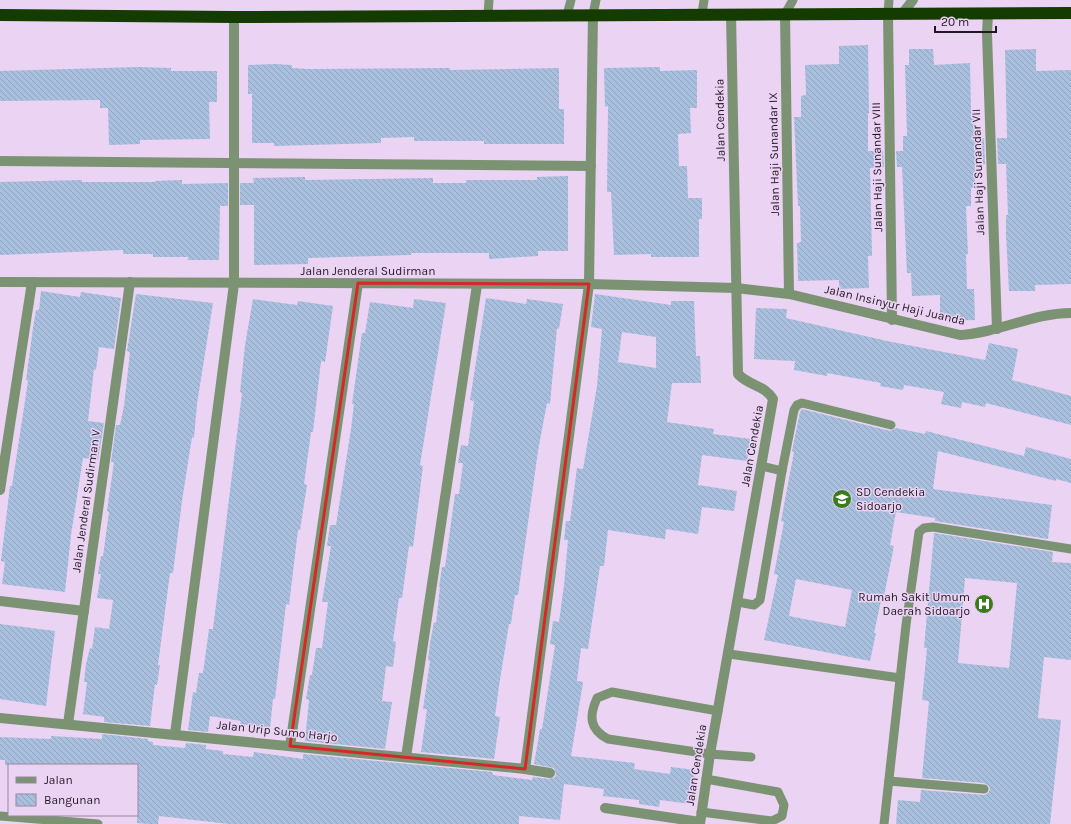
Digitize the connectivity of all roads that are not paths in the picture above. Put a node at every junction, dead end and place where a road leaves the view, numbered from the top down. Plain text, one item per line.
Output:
1 (488, 0) edge
2 (571, 0) edge
3 (596, 0) edge
4 (704, 0) edge
5 (793, 0) edge
6 (889, 0) edge
7 (913, 0) edge
8 (888, 13) junction
9 (988, 13) junction
10 (1071, 13) edge
11 (567, 14) junction
12 (593, 14) junction
13 (702, 14) junction
14 (731, 14) junction
15 (785, 14) junction
16 (902, 14) junction
17 (0, 15) edge
18 (488, 15) junction
19 (234, 17) junction
20 (0, 161) edge
21 (233, 164) junction
22 (591, 166) junction
23 (0, 282) edge
24 (32, 282) junction
25 (130, 282) junction
26 (234, 284) junction
27 (358, 284) junction
28 (589, 284) junction
29 (477, 285) junction
30 (743, 289) junction
31 (789, 294) junction
32 (1071, 313) edge
33 (892, 320) junction
34 (997, 329) junction
35 (891, 425) dead end
36 (762, 466) junction
37 (782, 471) junction
38 (0, 490) edge
39 (1071, 549) edge
40 (0, 601) edge
41 (738, 602) junction
42 (84, 611) junction
43 (729, 654) junction
44 (900, 678) junction
45 (718, 711) junction
46 (0, 718) edge
47 (68, 724) junction
48 (174, 734) junction
49 (290, 746) junction
50 (710, 754) junction
51 (406, 757) junction
52 (751, 757) dead end
53 (525, 768) junction
54 (550, 773) dead end
55 (706, 779) junction
56 (889, 781) junction
57 (984, 790) dead end
58 (605, 808) dead end
59 (0, 816) edge
60 (700, 819) edge
61 (757, 821) edge
62 (98, 824) edge
63 (884, 824) edge

1 - 18 lane
2 - 11 lane
3 - 12 lane
4 - 13 lane
5 - 15 lane
6 - 8 lane
7 - 16 street
8 - 15 highway
8 - 16 highway
8 - 33 street, Jalan Haji Sunandar VIII
9 - 10 highway
9 - 16 highway
9 - 34 street, Jalan Haji Sunandar VII
11 - 12 highway
11 - 18 highway
12 - 13 highway
12 - 22 street
13 - 14 highway
14 - 15 highway
14 - 30 street, Jalan Cendekia
15 - 31 street, Jalan Haji Sunandar IX
17 - 19 highway
18 - 19 highway
19 - 21 street
20 - 21 street
21 - 22 street
21 - 26 street
22 - 28 street
23 - 24 street, Jalan Jenderal Sudirman
24 - 25 street, Jalan Jenderal Sudirman
24 - 38 street
25 - 26 street, Jalan Jenderal Sudirman
25 - 42 street, Jalan Jenderal Sudirman V
26 - 27 street, Jalan Jenderal Sudirman
26 - 48 street
27 - 29 street, Jalan Jenderal Sudirman
27 - 49 street
28 - 29 street, Jalan Jenderal Sudirman
28 - 30 street, Jalan Jenderal Sudirman
28 - 53 street
29 - 51 street
30 - 31 street, Jalan Insinyur Haji Juanda
30 - 36 street, Jalan Cendekia
31 - 33 street, Jalan Insinyur Haji Juanda
32 - 34 street, Jalan Insinyur Haji Juanda
33 - 34 street, Jalan Insinyur Haji Juanda
35 - 37 lane
36 - 37 lane
36 - 41 street, Jalan Cendekia
37 - 41 lane
39 - 44 lane
40 - 42 street
41 - 43 street, Jalan Cendekia
42 - 47 street, Jalan Jenderal Sudirman V
43 - 44 lane
43 - 45 street, Jalan Cendekia
44 - 56 lane
45 - 50 street, Jalan Cendekia
45 - 50 lane
46 - 47 street, Jalan Urip Sumo Harjo
47 - 48 street, Jalan Urip Sumo Harjo
48 - 49 street, Jalan Urip Sumo Harjo
49 - 51 street, Jalan Urip Sumo Harjo
50 - 52 lane
50 - 55 street, Jalan Cendekia
51 - 53 street, Jalan Urip Sumo Harjo
53 - 54 street, Jalan Urip Sumo Harjo
55 - 60 street, Jalan Cendekia
55 - 61 lane
56 - 57 lane
56 - 63 lane
58 - 60 street
59 - 62 lane
60 - 61 lane

